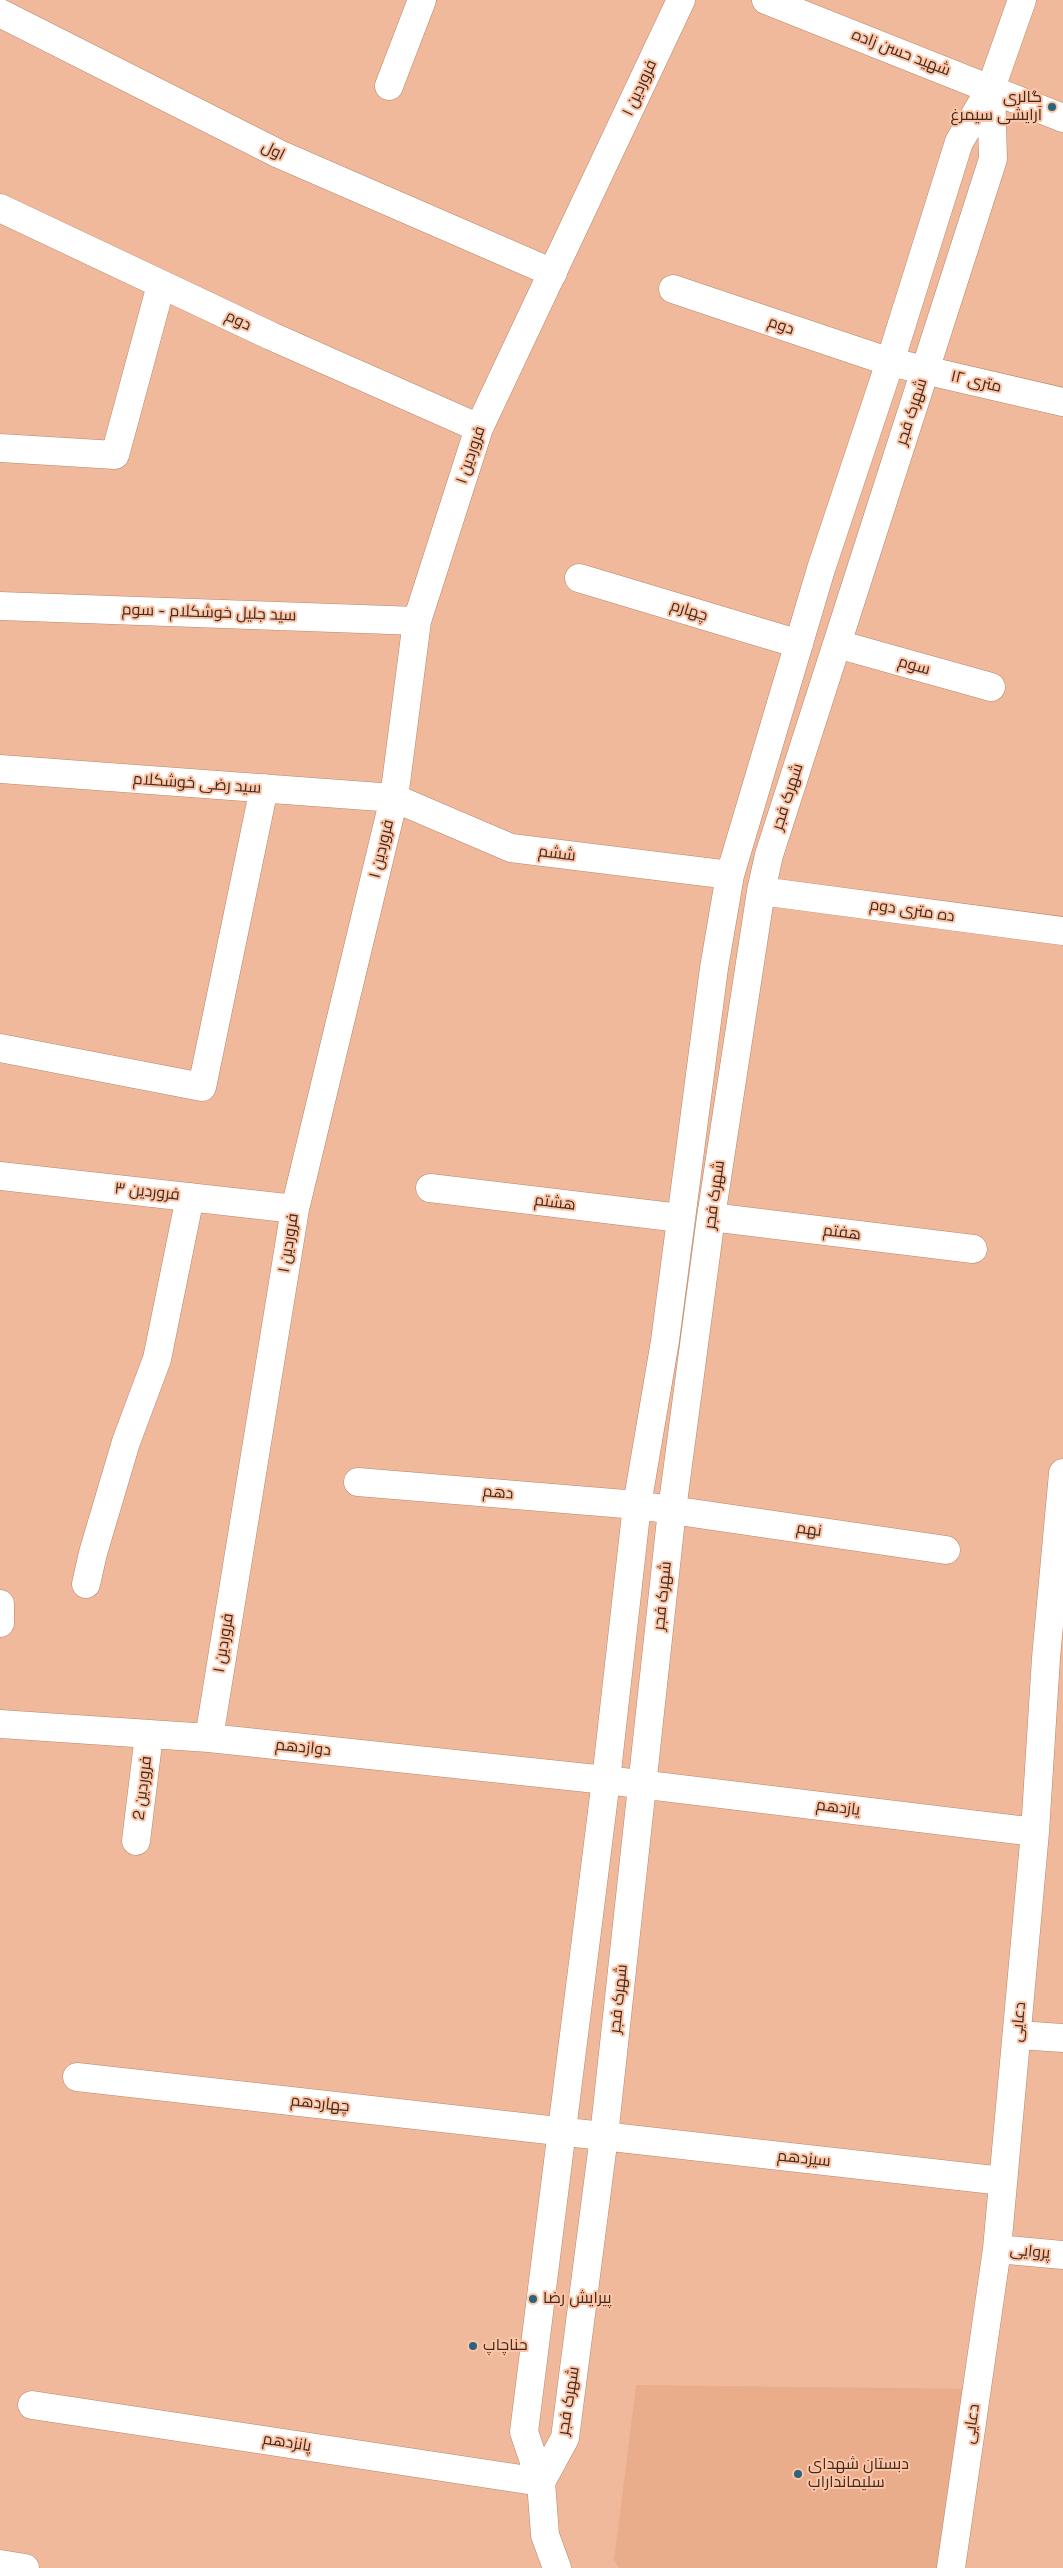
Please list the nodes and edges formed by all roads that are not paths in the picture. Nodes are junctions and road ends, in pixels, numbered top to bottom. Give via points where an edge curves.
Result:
1 (422, 0) edge
2 (681, 0) edge
3 (766, 0) edge
4 (1022, 0) edge
5 (0, 13) edge
6 (388, 86) dead end
7 (991, 88) junction
8 (1063, 118) edge
9 (0, 208) edge
10 (553, 274) junction
11 (161, 285) junction
12 (673, 289) dead end
13 (890, 362) junction
14 (925, 370) junction
15 (1063, 402) edge
16 (479, 428) junction
17 (0, 448) edge
18 (579, 578) dead end
19 (0, 606) edge
20 (417, 620) junction
21 (799, 644) junction
22 (837, 644) junction
23 (991, 687) dead end
24 (0, 769) edge
25 (264, 788) junction
26 (394, 798) junction
27 (730, 875) junction
28 (761, 890) junction
29 (1063, 931) edge
30 (0, 1048) edge
31 (0, 1176) edge
32 (430, 1188) dead end
33 (190, 1197) junction
34 (295, 1209) junction
35 (711, 1216) junction
36 (680, 1218) junction
37 (973, 1250) dead end
38 (1063, 1474) edge
39 (358, 1482) dead end
40 (637, 1505) junction
41 (672, 1510) junction
42 (946, 1550) dead end
43 (86, 1584) dead end
44 (0, 1604) edge
45 (0, 1623) edge
46 (1054, 1659) edge
47 (0, 1724) edge
48 (149, 1736) junction
49 (208, 1738) junction
50 (606, 1780) junction
51 (641, 1784) junction
52 (1035, 1832) junction
53 (136, 1842) dead end
54 (1018, 2035) junction
55 (1063, 2038) edge
56 (77, 2077) dead end
57 (562, 2131) junction
58 (604, 2136) junction
59 (1003, 2181) junction
60 (997, 2249) junction
61 (1063, 2255) edge
62 (32, 2404) dead end
63 (541, 2482) junction
64 (0, 2564) edge
65 (25, 2568) edge
66 (557, 2568) edge
67 (951, 2568) edge

1 - 6 street
2 - 10 street, فروردین ۱
3 - 7 street, شهید حسن زاده
4 - 7 street, شهرک فجر
5 - 10 street, اول via 279,154
7 - 8 street, شهید حسن زاده
7 - 13 street, شهرک فجر via 959,142
7 - 14 street, شهرک فجر via 993,159
9 - 11 street, دوم
10 - 16 street, فروردین ۱
11 - 16 street, دوم
11 - 17 street via 115,455
12 - 13 street, دوم
13 - 14 street, ۱۲ متری
13 - 21 street, شهرک فجر
14 - 15 street, ۱۲ متری
14 - 22 street, شهرک فجر
16 - 20 street, فروردین ۱
18 - 21 street, چهارم
19 - 20 street, سید جلیل خوشکلام - سوم
20 - 26 street, فروردین ۱
21 - 27 street, شهرک فجر
22 - 23 street, سوم
22 - 28 street, شهرک فجر via 769,855
24 - 25 street, سید رضی خوشکلام
25 - 26 street, سید رضی خوشکلام
25 - 30 street via 202,1088
26 - 27 street, ششم via 511,848
26 - 34 street, فروردین ۱
27 - 36 street, شهرک فجر
28 - 29 street, ده متری دوم
28 - 35 street, شهرک فجر
31 - 33 street, فروردین ۳
32 - 36 street, هشتم
33 - 34 street, فروردین ۳
33 - 43 street via 157,1359 126,1442
34 - 49 street, فروردین ۱
35 - 37 street, هفتم
35 - 41 street, شهرک فجر
36 - 40 street, شهرک فجر via 666,1341
38 - 46 street, دعایی
39 - 40 street, دهم
40 - 41 street, دهم
40 - 50 street, شهرک فجر
41 - 42 street, نهم
41 - 51 street, شهرک فجر
44 - 45 street
46 - 52 street, دعایی
47 - 48 street, دوازدهم
48 - 49 street, دوازدهم
48 - 53 street, فروردین 2
49 - 50 street, دوازدهم
50 - 51 street, دوازدهم
50 - 57 street, شهرک فجر
51 - 52 street, یازدهم
51 - 58 street, شهرک فجر
52 - 54 street, دعایی
54 - 55 street
54 - 59 street, دعایی
56 - 57 street, چهاردهم
57 - 58 street, چهاردهم
57 - 63 street, شهرک فجر via 524,2432
58 - 59 street, سیزدهم
58 - 63 street, شهرک فجر via 565,2438
59 - 60 street, دعایی
60 - 61 street, پروایی
60 - 67 street, دعایی
62 - 63 street, پانزدهم
63 - 66 street via 545,2535
64 - 65 street

